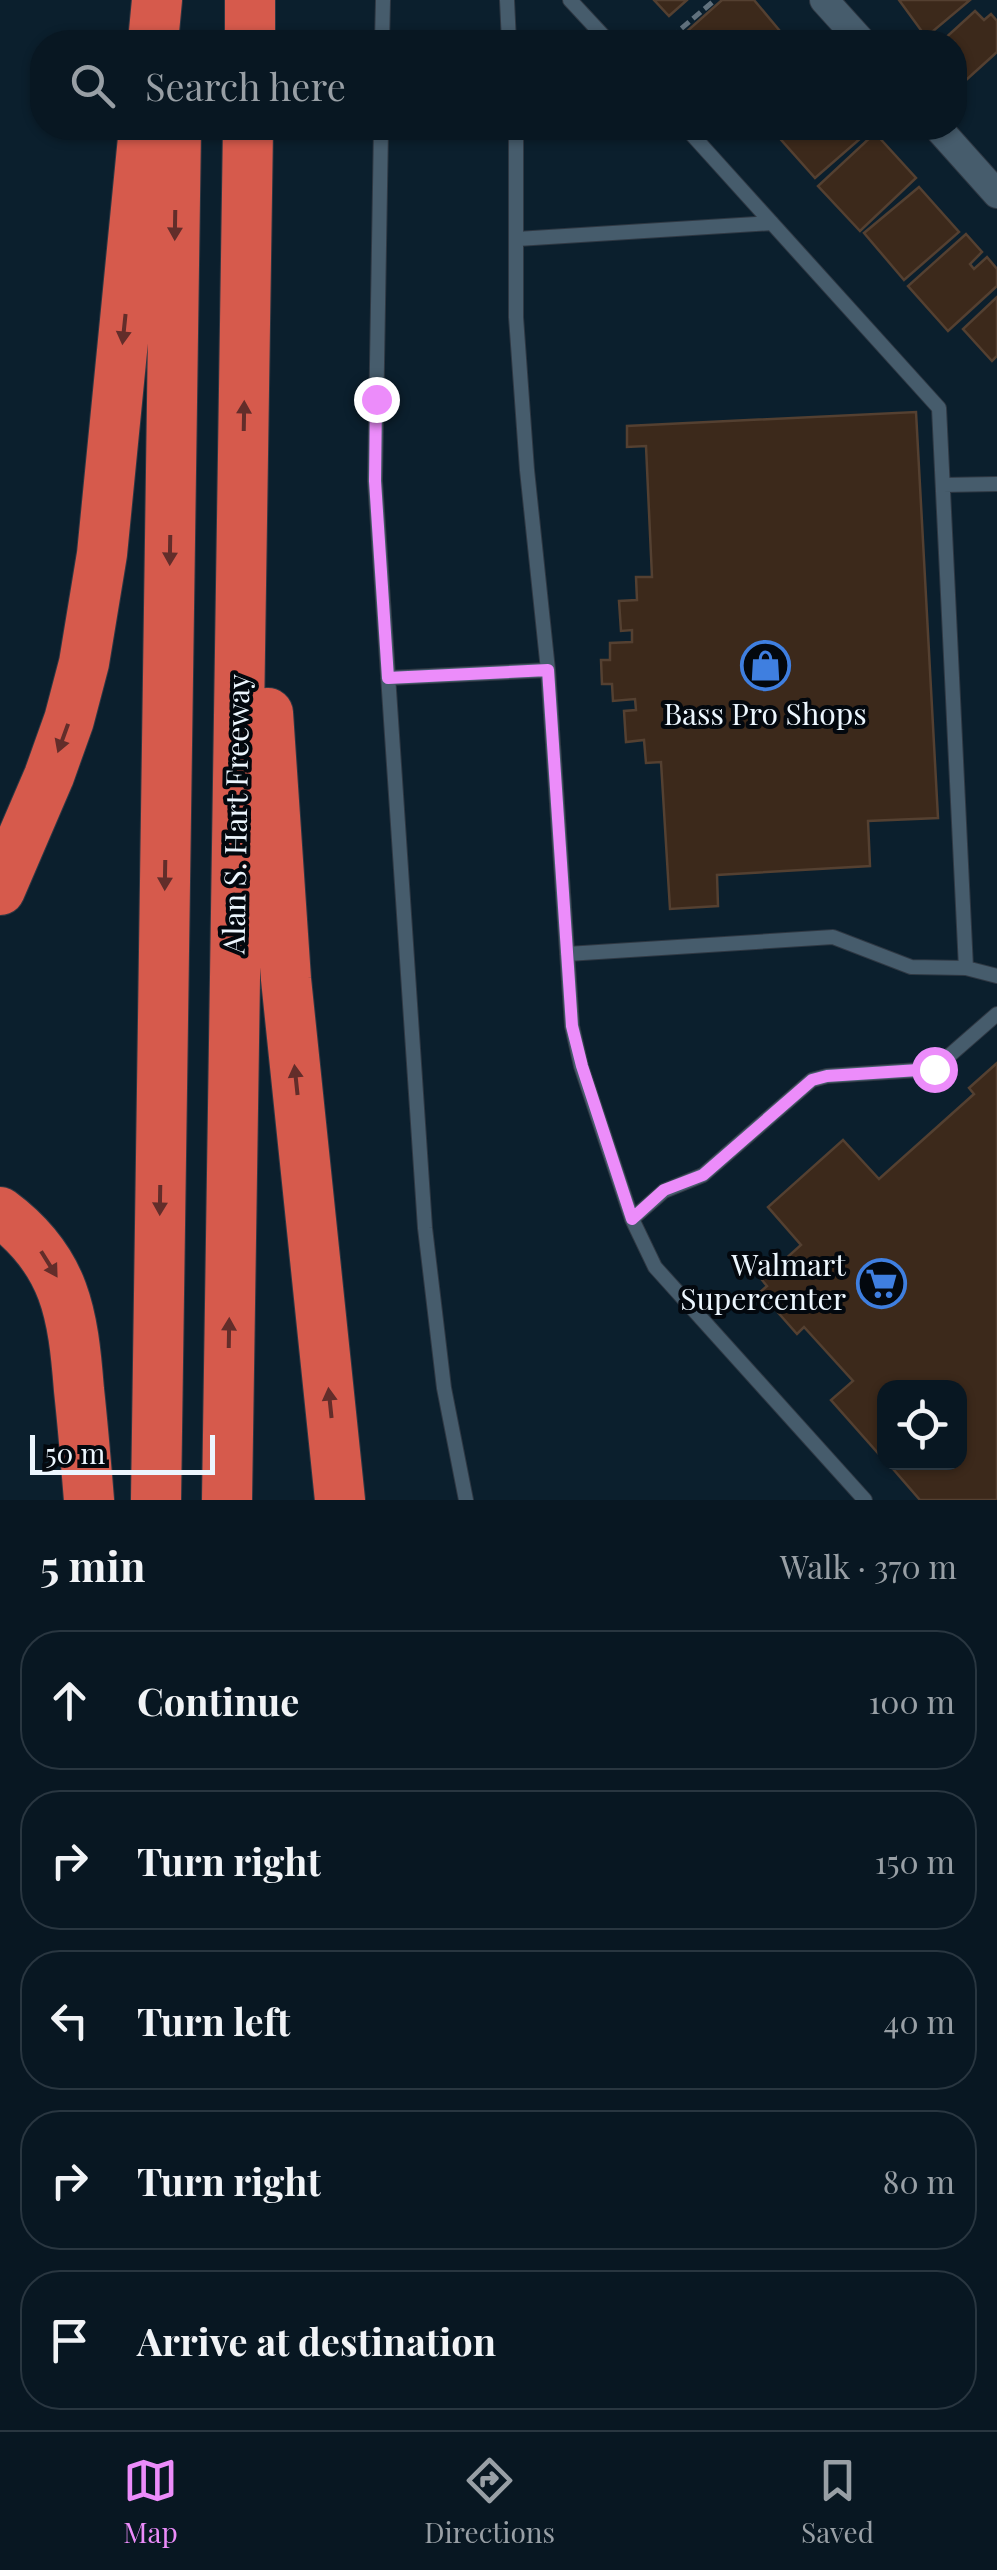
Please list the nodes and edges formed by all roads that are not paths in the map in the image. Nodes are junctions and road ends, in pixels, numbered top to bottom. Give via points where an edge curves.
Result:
1 (157, 0) edge
2 (178, 0) edge
3 (250, 0) edge
4 (383, 0) edge
5 (507, 0) edge
6 (570, 0) edge
7 (824, 0) edge
8 (154, 30) edge
9 (178, 30) edge
10 (250, 30) edge
11 (382, 30) edge
12 (509, 30) edge
13 (598, 30) edge
14 (851, 30) edge
15 (143, 140) edge
16 (176, 140) edge
17 (248, 140) edge
18 (380, 140) edge
19 (516, 140) edge
20 (697, 140) edge
21 (949, 140) edge
22 (997, 194) edge
23 (772, 223) junction
24 (517, 238) junction
25 (997, 484) edge
26 (943, 485) junction
27 (242, 514) junction
28 (548, 670) junction
29 (388, 678) junction
30 (0, 890) edge
31 (566, 954) junction
32 (966, 968) junction
33 (997, 976) edge
34 (997, 1014) edge
35 (0, 1212) edge
36 (632, 1219) junction
37 (89, 1500) edge
38 (156, 1500) edge
39 (226, 1500) edge
40 (340, 1500) edge
41 (466, 1500) edge
42 (865, 1500) edge

1 - 8 highway
2 - 9 highway
3 - 10 highway
4 - 11 lane
5 - 12 lane
6 - 13 lane
7 - 14 street
15 -> 30 highway via 102,554 84,663 49,776
16 -> 38 highway
27 -> 17 highway, Alan S. Hart Freeway
18 - 29 lane via 375,481
19 - 24 lane
20 - 23 lane
21 - 22 street
23 - 24 lane
23 - 26 lane via 939,408
24 - 28 lane via 526,470
25 - 26 lane
26 - 32 lane
39 -> 27 highway, Alan S. Hart Freeway
40 -> 27 highway via 286,979 264,646
28 - 29 lane
28 - 31 lane
29 - 41 lane via 426,1228 444,1388
31 - 32 lane via 833,938 911,967
31 - 36 lane via 578,1053
32 - 33 lane
34 - 36 lane via 934,1069 812,1080 703,1175 664,1190
35 -> 37 highway via 46,1256 63,1287 74,1331
36 - 42 lane via 655,1266

